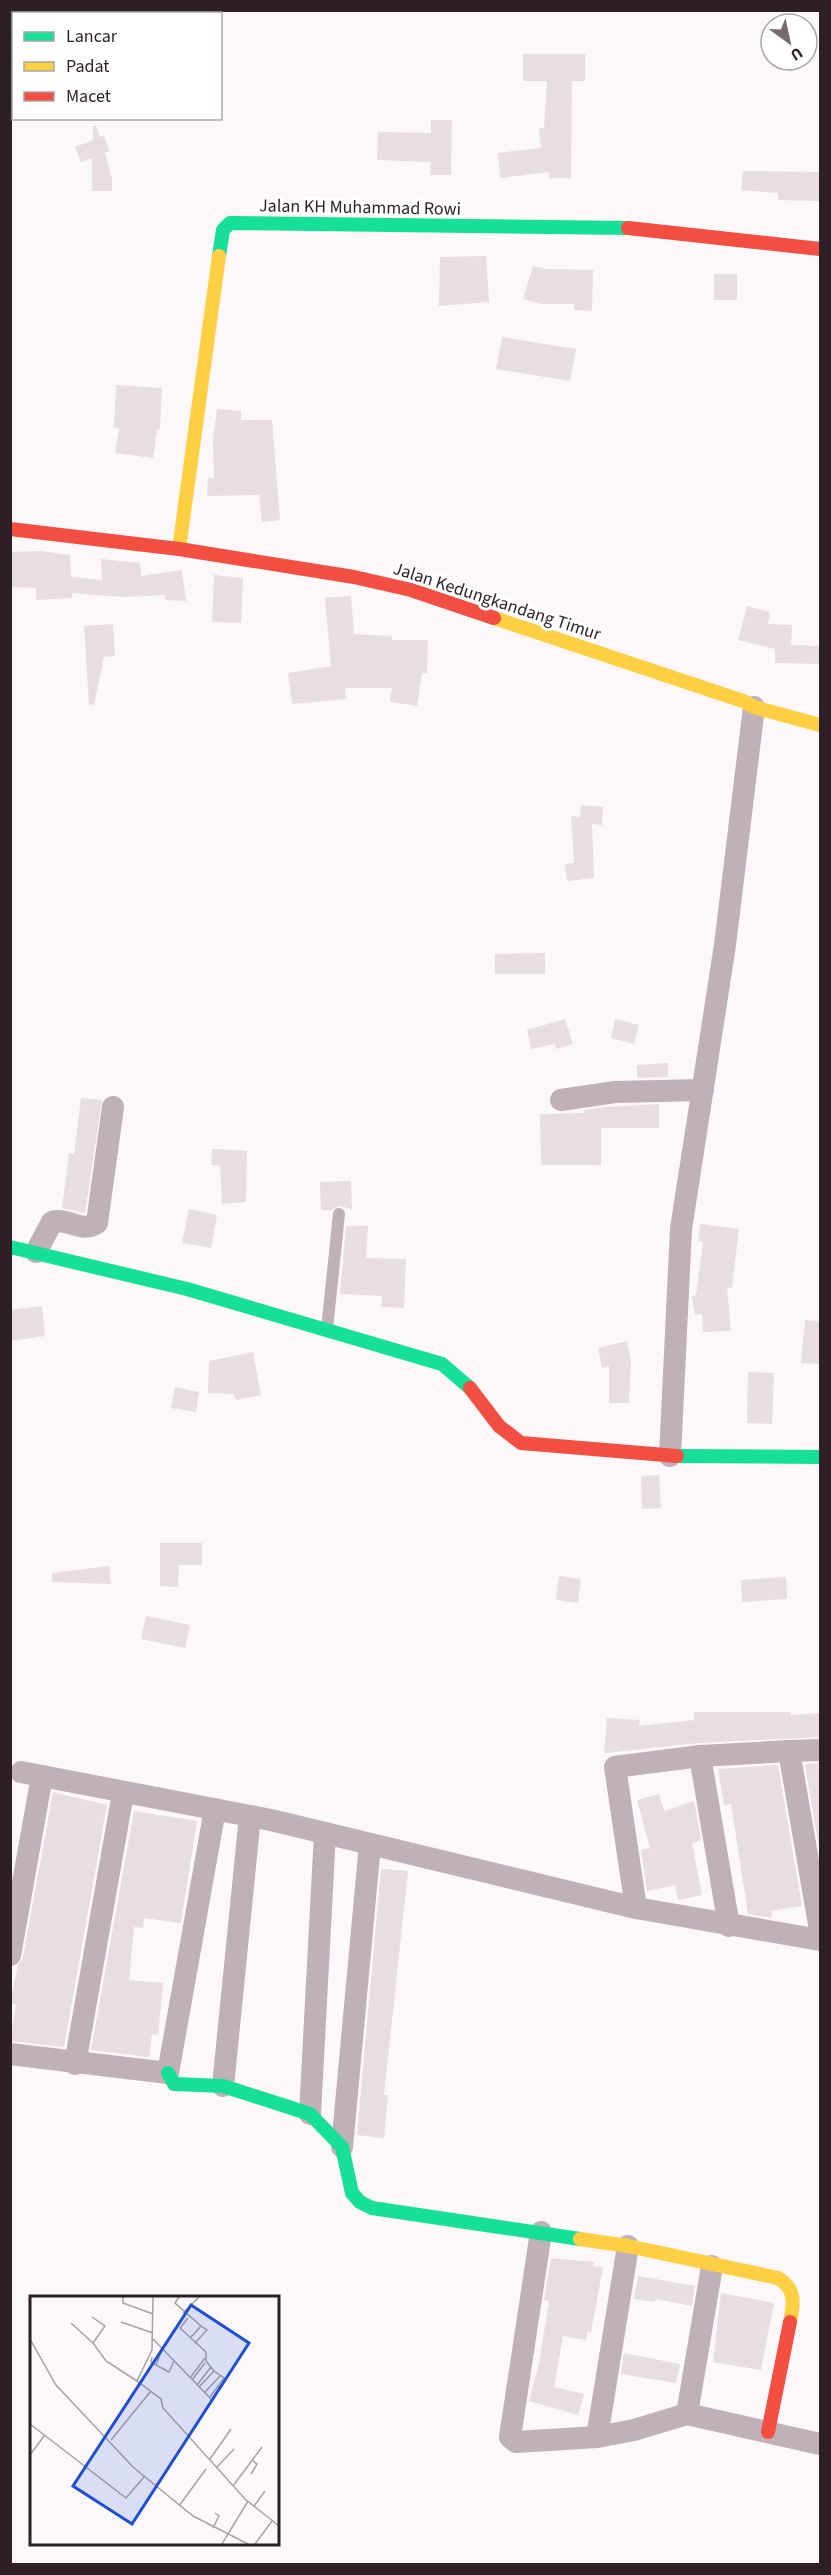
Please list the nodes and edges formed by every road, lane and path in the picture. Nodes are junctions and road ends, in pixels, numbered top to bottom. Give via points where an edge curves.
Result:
1 (820, 249) edge
2 (10, 529) edge
3 (179, 549) junction
4 (754, 707) junction
5 (820, 725) edge
6 (703, 1090) junction
7 (561, 1100) dead end
8 (113, 1107) dead end
9 (339, 1214) dead end
10 (10, 1247) edge
11 (36, 1252) junction
12 (327, 1330) junction
13 (670, 1456) junction
14 (820, 1457) edge
15 (820, 1750) edge
16 (789, 1751) junction
17 (700, 1756) junction
18 (123, 1793) junction
19 (216, 1809) junction
20 (250, 1816) junction
21 (325, 1833) junction
22 (370, 1844) junction
23 (636, 1908) junction
24 (729, 1926) junction
25 (820, 1930) edge
26 (820, 1940) edge
27 (10, 1955) edge
28 (10, 2054) edge
29 (75, 2064) junction
30 (168, 2073) junction
31 (223, 2086) junction
32 (310, 2114) junction
33 (342, 2147) junction
34 (541, 2232) junction
35 (628, 2246) junction
36 (712, 2266) junction
37 (687, 2414) junction
38 (768, 2432) junction
39 (597, 2438) junction
40 (820, 2444) edge

1 - 3 street, Jalan KH Muhammad Rowi via 632,228 230,223 221,240
2 - 3 street, Jalan Kedungkandang Timur
3 - 4 street, Jalan Kedungkandang Timur via 411,590
4 - 5 street, Jalan Kedungkandang Timur
4 - 6 street
6 - 7 street via 615,1092
6 - 13 street via 681,1229
8 - 11 street via 97,1222 86,1228 52,1222
9 - 12 lane
10 - 11 street
11 - 12 street via 187,1288
12 - 13 street via 457,1371 505,1435 521,1443
13 - 14 street
15 - 16 street
16 - 17 street
16 - 25 street
17 - 23 street via 614,1768
17 - 24 street
18 - 19 street
18 - 27 street via 31,1774
18 - 29 street
19 - 20 street
19 - 30 street
20 - 21 street
20 - 31 street
21 - 22 street
21 - 32 street
22 - 23 street
22 - 33 street
23 - 24 street
24 - 26 street
28 - 29 street
29 - 30 street
30 - 31 street via 174,2084
31 - 32 street
32 - 33 street
33 - 34 street via 352,2193 372,2208
34 - 35 street
34 - 39 street via 510,2437 516,2442
35 - 36 street
35 - 39 street
36 - 37 street
36 - 38 street via 778,2278 794,2293
37 - 38 street
37 - 39 street
38 - 40 street

